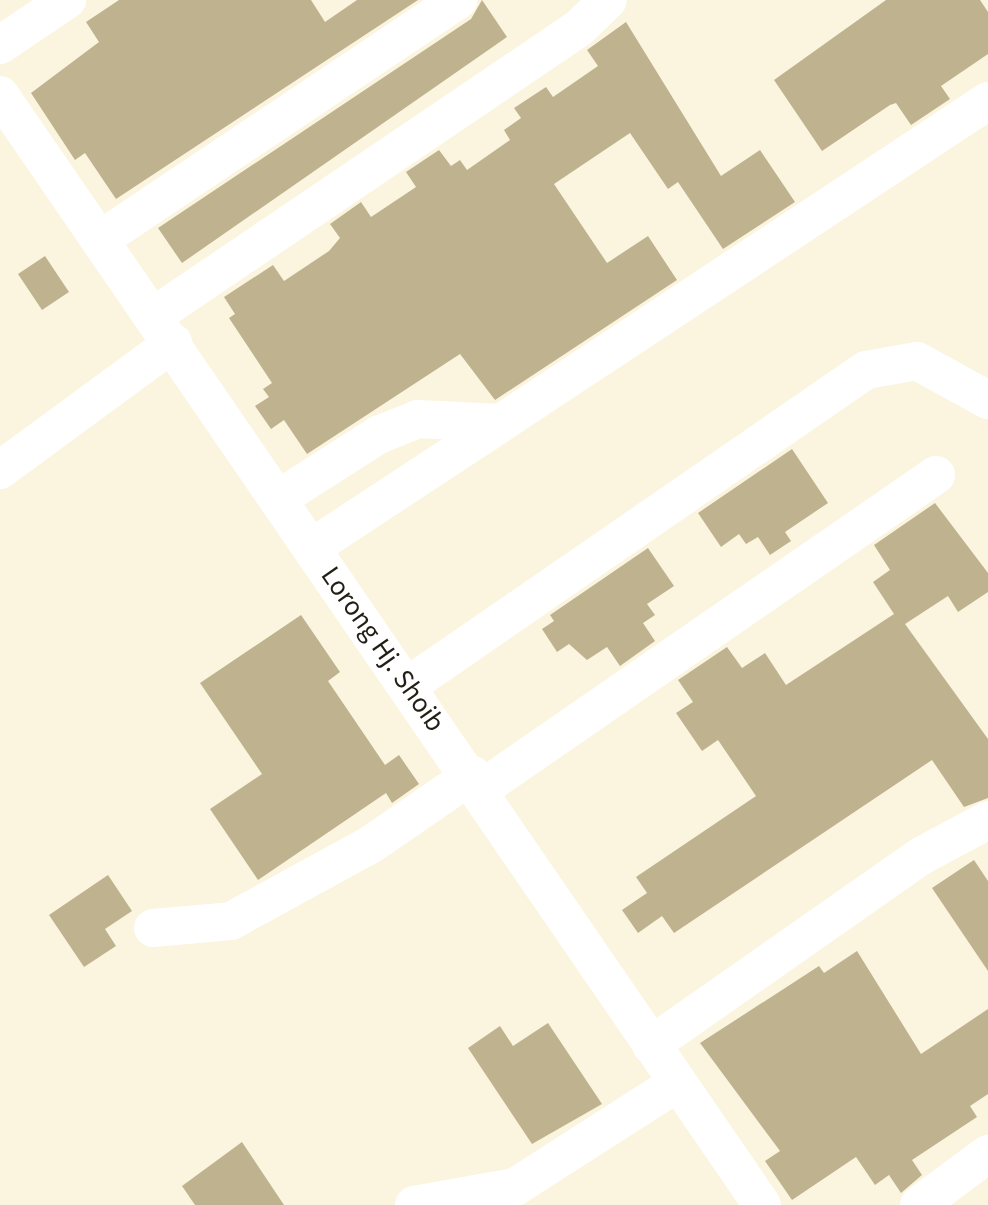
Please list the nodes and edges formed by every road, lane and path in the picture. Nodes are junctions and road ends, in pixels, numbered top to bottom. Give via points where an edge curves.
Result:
1 (67, 0) edge
2 (458, 0) edge
3 (608, 0) edge
4 (0, 45) edge
5 (0, 94) edge
6 (988, 101) edge
7 (102, 240) junction
8 (164, 329) junction
9 (988, 400) edge
10 (501, 423) junction
11 (0, 470) edge
12 (936, 475) dead end
13 (278, 499) junction
14 (312, 548) junction
15 (408, 685) junction
16 (476, 782) junction
17 (988, 820) edge
18 (153, 928) dead end
19 (651, 1045) junction
20 (676, 1084) junction
21 (988, 1154) edge
22 (414, 1205) edge
23 (762, 1205) edge
24 (920, 1205) edge

1 - 4 street
2 - 7 street
3 - 8 street via 580,28
5 - 7 street, Lorong Hj. Shoib
6 - 10 street
7 - 8 street, Lorong Hj. Shoib
8 - 11 street
8 - 13 street, Lorong Hj. Shoib
9 - 15 street via 918,361 866,370
10 - 13 street via 418,419 378,435
10 - 14 street
12 - 16 street
13 - 14 street, Lorong Hj. Shoib
14 - 15 street, Lorong Hj. Shoib
15 - 16 street, Lorong Hj. Shoib
16 - 18 street via 231,921
16 - 19 street, Lorong Hj. Shoib
17 - 19 street via 921,856
19 - 20 street, Lorong Hj. Shoib
20 - 22 street via 514,1187
20 - 23 street, Lorong Hj. Shoib
21 - 24 street

